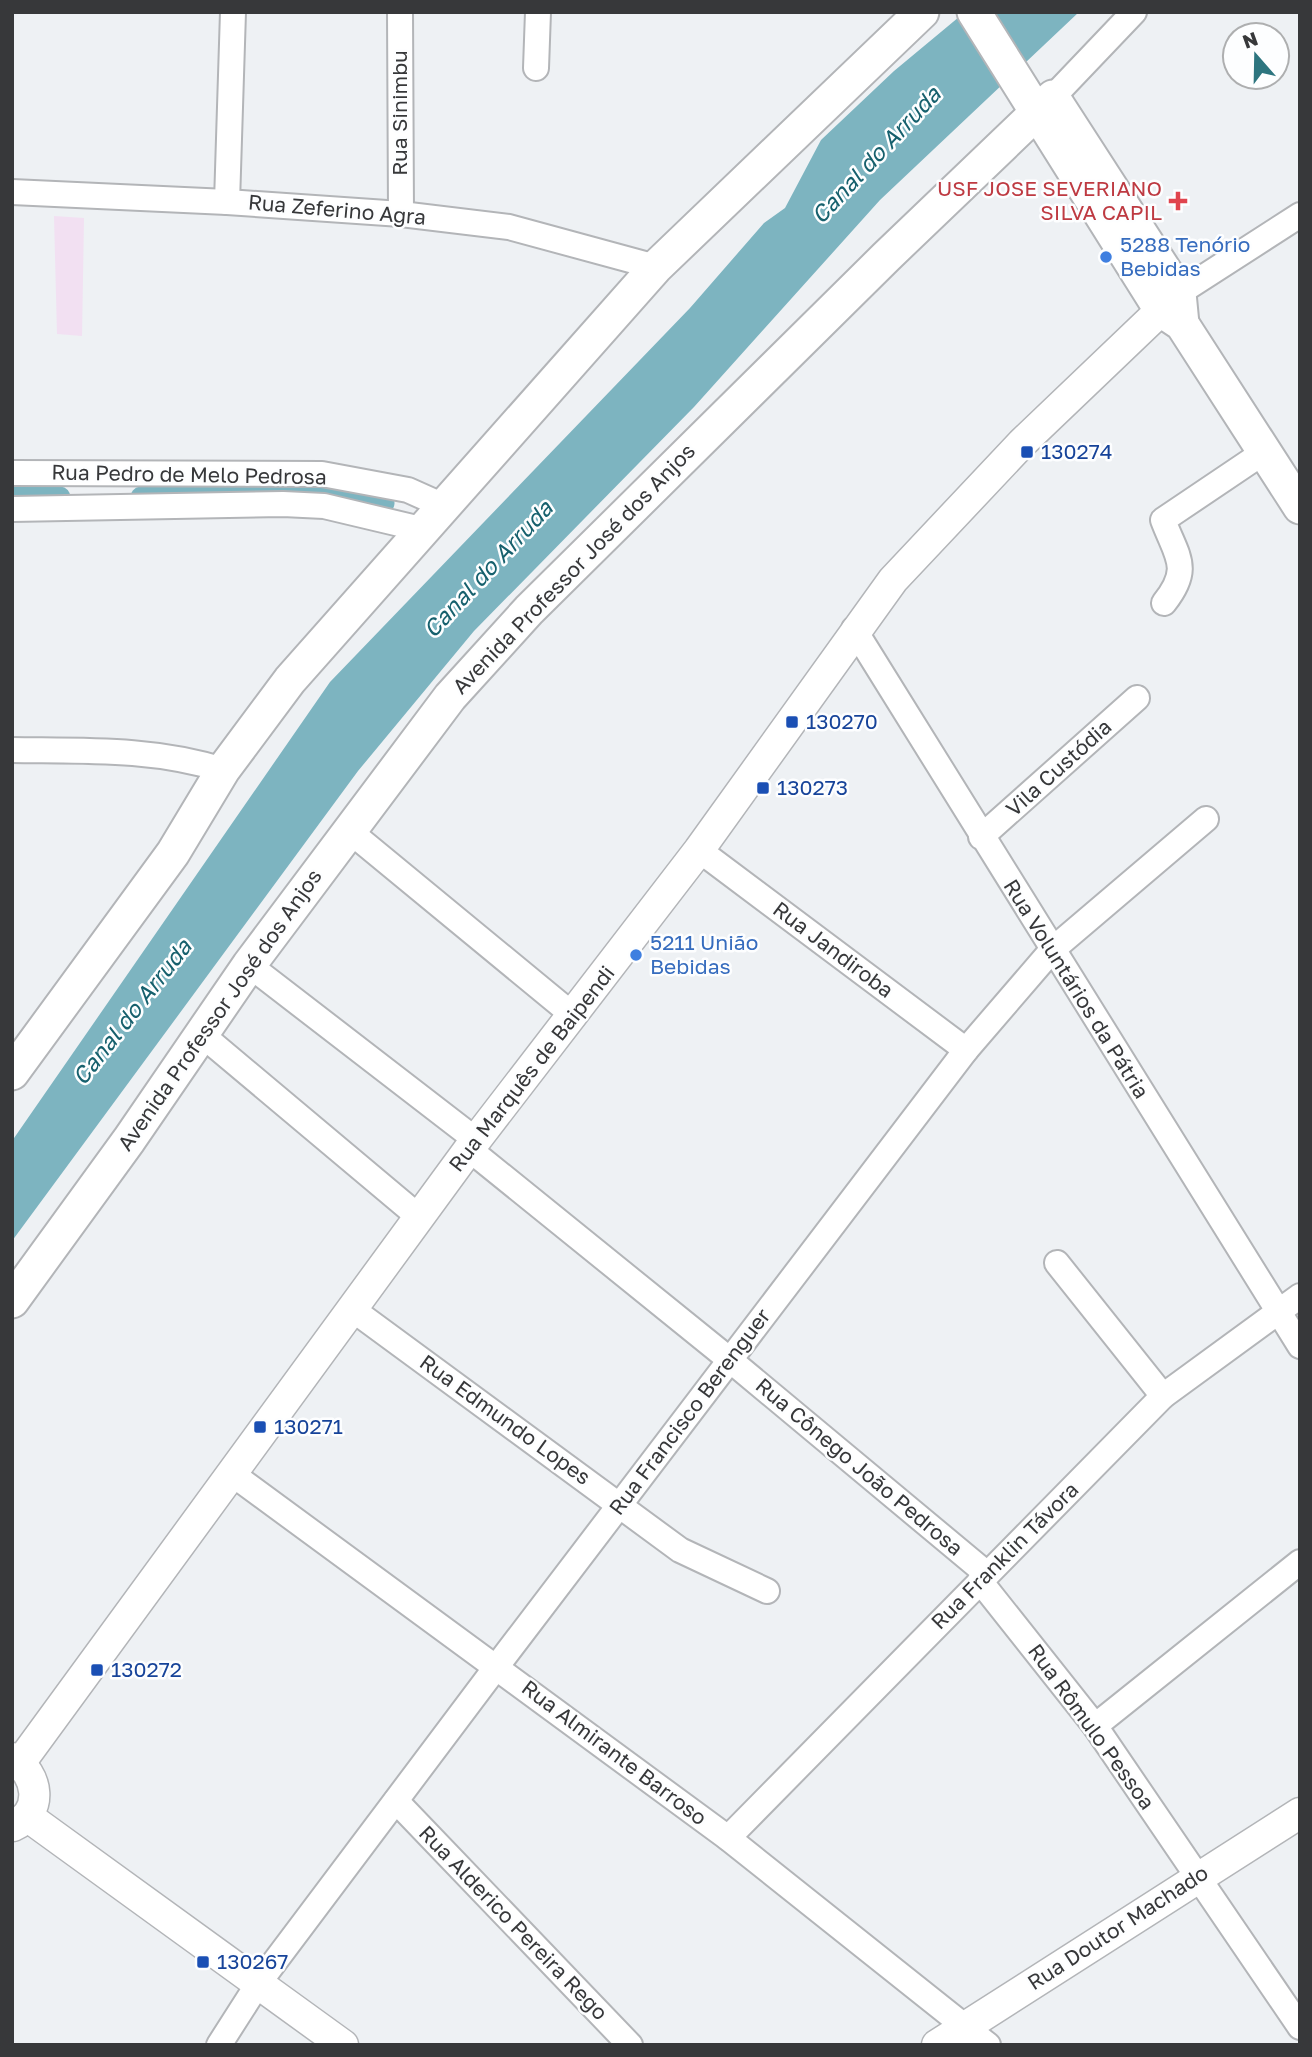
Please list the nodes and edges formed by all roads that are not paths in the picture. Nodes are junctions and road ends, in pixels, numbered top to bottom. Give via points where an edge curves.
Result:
1 (233, 12) edge
2 (400, 12) edge
3 (538, 12) edge
4 (922, 12) edge
5 (974, 12) edge
6 (1002, 12) edge
7 (1134, 12) edge
8 (536, 68) dead end
9 (1037, 93) junction
10 (12, 192) edge
11 (228, 202) junction
12 (401, 214) junction
13 (1300, 215) edge
14 (656, 267) junction
15 (1174, 309) junction
16 (1264, 452) junction
17 (12, 473) edge
18 (1300, 508) edge
19 (12, 509) edge
20 (435, 518) junction
21 (1164, 603) dead end
22 (854, 629) junction
23 (1137, 698) dead end
24 (12, 750) edge
25 (223, 770) junction
26 (1206, 819) dead end
27 (347, 829) junction
28 (981, 837) junction
29 (699, 850) junction
30 (1052, 950) junction
31 (248, 965) junction
32 (574, 1016) junction
33 (201, 1034) junction
34 (966, 1050) junction
35 (12, 1073) edge
36 (472, 1145) junction
37 (419, 1217) junction
38 (1057, 1263) dead end
39 (1300, 1296) edge
40 (12, 1301) edge
41 (352, 1309) junction
42 (1277, 1311) junction
43 (1300, 1346) edge
44 (730, 1360) junction
45 (1163, 1396) junction
46 (232, 1473) junction
47 (620, 1503) junction
48 (1300, 1562) edge
49 (984, 1578) junction
50 (767, 1591) dead end
51 (497, 1666) junction
52 (1095, 1726) junction
53 (16, 1760) edge
54 (396, 1801) junction
55 (1300, 1813) edge
56 (20, 1821) edge
57 (728, 1838) junction
58 (1197, 1877) junction
59 (258, 1984) junction
60 (1300, 2027) edge
61 (977, 2036) edge
62 (219, 2045) edge
63 (343, 2045) edge
64 (630, 2045) edge
65 (937, 2045) edge

1 - 11 street
2 - 12 street, Rua Sinimbu
3 - 8 street
4 - 14 main road
5 - 9 main road
6 - 9 main road
7 - 9 street
9 - 15 main road
9 - 27 main road, Avenida Professor José dos Anjos via 895,248 528,610 450,697
10 - 11 street, Rua Zeferino Agra
11 - 12 street, Rua Zeferino Agra
12 - 14 street, Rua Zeferino Agra via 509,227
13 - 15 street, Rua Marquês de Baipendi
14 - 20 main road
15 - 16 main road
15 - 22 street, Rua Marquês de Baipendi via 1022,443 892,580
16 - 18 main road
16 - 21 street via 1163,520 1180,563 1179,584
17 - 20 street, Rua Pedro de Melo Pedrosa via 321,474 408,491
19 - 20 street via 283,504
20 - 25 main road via 290,680
22 - 28 street, Rua Voluntários da Pátria
22 - 29 street, Rua Marquês de Baipendi
23 - 28 street, Vila Custódia
24 - 25 street via 155,753
25 - 35 main road via 173,853
26 - 30 street, Rua Francisco Berenguer
27 - 31 main road, Avenida Professor José dos Anjos
27 - 32 street
28 - 30 street, Rua Voluntários da Pátria
29 - 32 street, Rua Marquês de Baipendi
29 - 34 street, Rua Jandiroba
30 - 34 street, Rua Francisco Berenguer
30 - 42 street, Rua Voluntários da Pátria
31 - 33 main road, Avenida Professor José dos Anjos
31 - 36 street, Rua Cônego João Pedrosa
32 - 36 street, Rua Marquês de Baipendi
33 - 37 street
33 - 40 main road, Avenida Professor José dos Anjos
34 - 44 street, Rua Francisco Berenguer
36 - 37 street, Rua Marquês de Baipendi
36 - 44 street, Rua Cônego João Pedrosa
37 - 41 street, Rua Marquês de Baipendi
38 - 45 street
39 - 42 street, Rua Franklin Távora
41 - 46 street, Rua Marquês de Baipendi
41 - 47 street, Rua Edmundo Lopes
42 - 43 street, Rua Voluntários da Pátria
42 - 45 street, Rua Franklin Távora
44 - 47 street, Rua Francisco Berenguer
44 - 49 street, Rua Cônego João Pedrosa
45 - 49 street, Rua Franklin Távora
46 - 51 street, Rua Almirante Barroso
46 - 53 street, Rua Marquês de Baipendi
47 - 50 street, Rua Edmundo Lopes via 680,1550
47 - 51 street, Rua Francisco Berenguer
48 - 52 street
49 - 52 street, Rua Rômulo Pessoa
49 - 57 street, Rua Franklin Távora
51 - 54 street, Rua Francisco Berenguer
51 - 57 street, Rua Almirante Barroso
52 - 58 street, Rua Rômulo Pessoa
53 - 56 street via 33,1782 33,1805
54 - 59 street, Rua Francisco Berenguer
54 - 64 street, Rua Alderico Pereira Rego
55 - 58 street, Rua Doutor Machado
56 - 59 street
57 - 61 street, Rua Almirante Barroso
58 - 60 street, Rua Rômulo Pessoa
58 - 61 street, Rua Doutor Machado
59 - 62 street, Rua Francisco Berenguer
59 - 63 street
61 - 65 street, Rua Doutor Machado

